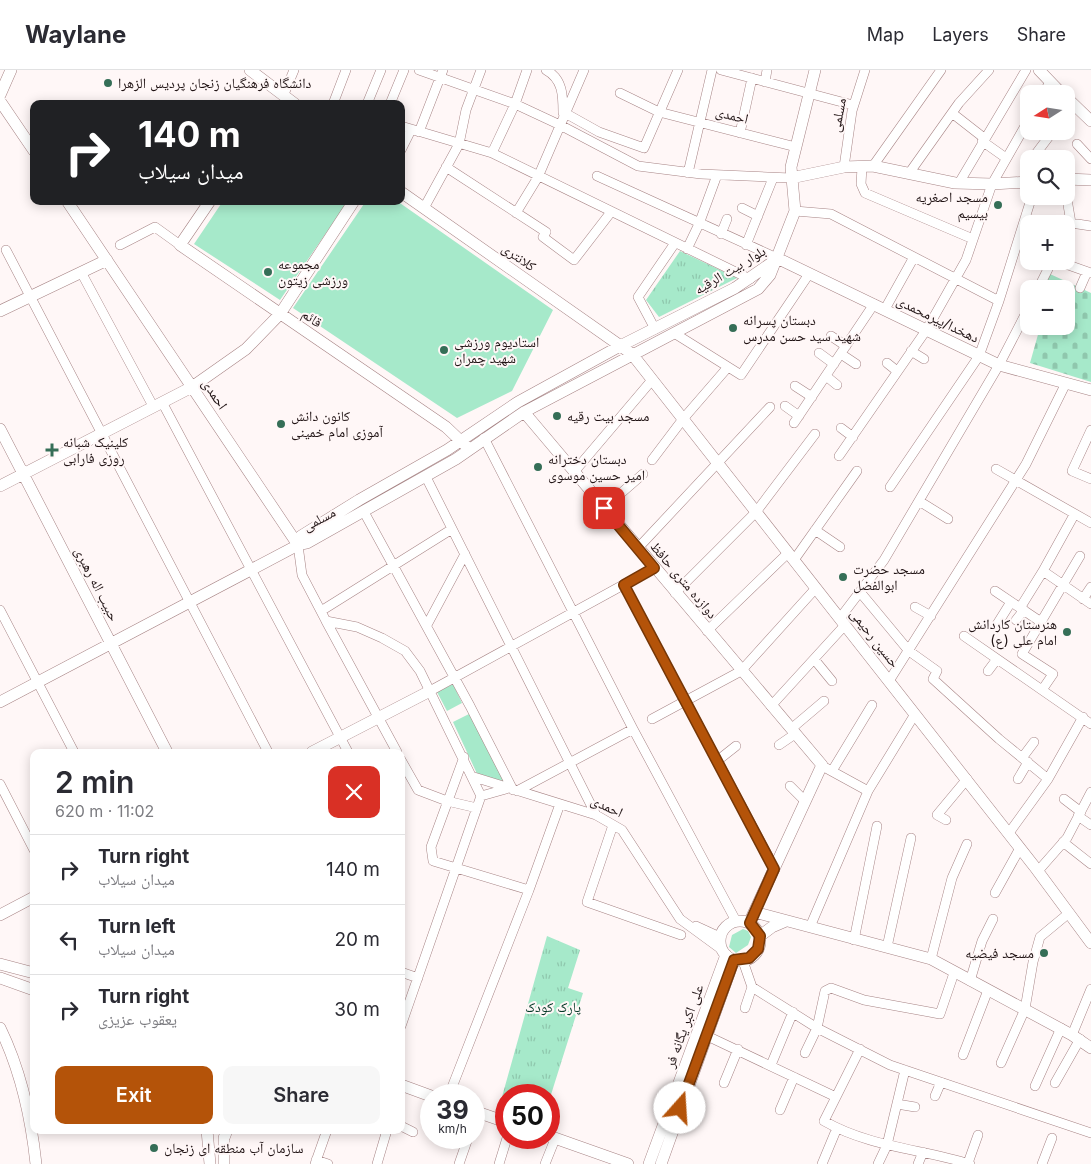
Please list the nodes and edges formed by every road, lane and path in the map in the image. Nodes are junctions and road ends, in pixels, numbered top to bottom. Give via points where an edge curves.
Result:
1 (11, 70) edge
2 (294, 70) edge
3 (346, 70) edge
4 (382, 70) edge
5 (404, 70) edge
6 (419, 70) edge
7 (481, 70) edge
8 (527, 70) edge
9 (546, 70) edge
10 (584, 70) edge
11 (678, 70) edge
12 (712, 70) edge
13 (721, 70) edge
14 (768, 70) edge
15 (816, 70) edge
16 (866, 70) edge
17 (941, 70) edge
18 (989, 70) edge
19 (1026, 70) edge
20 (1039, 70) edge
21 (255, 71) edge
22 (442, 74) edge
23 (752, 78) junction
24 (765, 82) junction
25 (1050, 82) junction
26 (1048, 85) edge
27 (1053, 85) edge
28 (473, 90) junction
29 (620, 94) dead end
30 (811, 94) junction
31 (0, 95) edge
32 (281, 99) edge
33 (335, 100) edge
34 (370, 100) edge
35 (392, 100) edge
36 (0, 101) edge
37 (515, 104) junction
38 (853, 105) junction
39 (1075, 109) edge
40 (659, 112) junction
41 (952, 113) junction
42 (563, 118) junction
43 (1091, 121) edge
44 (700, 122) junction
45 (405, 127) edge
46 (415, 131) junction
47 (740, 133) junction
48 (1020, 134) edge
49 (983, 139) junction
50 (459, 144) junction
51 (1077, 144) dead end
52 (30, 145) edge
53 (405, 145) edge
54 (796, 147) junction
55 (492, 153) junction
56 (1006, 158) junction
57 (1091, 159) edge
58 (868, 166) junction
59 (446, 167) junction
60 (844, 167) junction
61 (688, 172) junction
62 (910, 172) junction
63 (717, 175) junction
64 (596, 176) dead end
65 (538, 177) junction
66 (773, 178) junction
67 (790, 178) junction
68 (1075, 179) edge
69 (1091, 180) edge
70 (1020, 182) edge
71 (959, 183) junction
72 (992, 184) junction
73 (405, 195) edge
74 (70, 205) edge
75 (207, 205) edge
76 (351, 205) edge
77 (1029, 205) edge
78 (424, 208) junction
79 (742, 208) dead end
80 (795, 211) junction
81 (611, 212) junction
82 (516, 213) junction
83 (758, 216) junction
84 (727, 219) dead end
85 (1075, 222) edge
86 (699, 224) junction
87 (1089, 224) edge
88 (721, 234) junction
89 (974, 239) junction
90 (675, 243) junction
91 (120, 245) dead end
92 (180, 245) junction
93 (746, 245) junction
94 (687, 249) junction
95 (6, 250) dead end
96 (914, 257) junction
97 (777, 258) junction
98 (107, 260) junction
99 (1075, 268) edge
100 (81, 272) junction
101 (1089, 273) edge
102 (809, 274) junction
103 (750, 279) junction
104 (956, 279) junction
105 (1080, 288) dead end
106 (30, 296) junction
107 (999, 301) junction
108 (879, 307) junction
109 (0, 311) edge
110 (280, 314) junction
111 (1020, 324) edge
112 (654, 329) junction
113 (926, 329) junction
114 (674, 333) junction
115 (831, 336) dead end
116 (620, 346) junction
117 (846, 346) junction
118 (911, 351) junction
119 (819, 353) dead end
120 (632, 354) junction
121 (840, 354) junction
122 (979, 356) junction
123 (924, 359) dead end
124 (887, 363) dead end
125 (834, 364) junction
126 (856, 364) dead end
127 (999, 365) junction
128 (728, 367) junction
129 (898, 371) junction
130 (826, 376) junction
131 (652, 380) junction
132 (1066, 383) junction
133 (837, 385) dead end
134 (795, 386) dead end
135 (192, 387) junction
136 (1091, 390) edge
137 (812, 397) junction
138 (157, 404) junction
139 (785, 406) dead end
140 (770, 407) dead end
141 (524, 412) junction
142 (683, 419) junction
143 (841, 428) dead end
144 (0, 429) edge
145 (1091, 430) edge
146 (102, 433) junction
147 (815, 434) dead end
148 (853, 437) junction
149 (484, 438) junction
150 (465, 445) junction
151 (839, 456) dead end
152 (652, 460) dead end
153 (718, 464) junction
154 (996, 469) dead end
155 (857, 471) dead end
156 (574, 472) junction
157 (23, 474) junction
158 (643, 474) dead end
159 (426, 477) junction
160 (1091, 479) edge
161 (1015, 481) junction
162 (0, 486) edge
163 (890, 486) dead end
164 (919, 501) junction
165 (604, 508) junction
166 (364, 512) junction
167 (756, 512) junction
168 (1074, 515) junction
169 (948, 519) dead end
170 (1091, 523) edge
171 (452, 529) junction
172 (815, 530) junction
173 (298, 545) junction
174 (840, 547) dead end
175 (638, 548) junction
176 (465, 554) junction
177 (791, 556) junction
178 (1080, 556) dead end
179 (393, 564) junction
180 (654, 568) junction
181 (251, 569) junction
182 (1043, 571) junction
183 (624, 585) junction
184 (1062, 585) junction
185 (1091, 587) edge
186 (816, 588) junction
187 (995, 591) dead end
188 (860, 592) junction
189 (675, 593) junction
190 (1087, 601) edge
191 (190, 602) junction
192 (1011, 602) junction
193 (915, 607) dead end
194 (1022, 609) junction
195 (0, 610) edge
196 (321, 611) junction
197 (573, 612) junction
198 (931, 616) junction
199 (1016, 620) dead end
200 (326, 621) junction
201 (842, 622) junction
202 (1041, 622) junction
203 (427, 626) junction
204 (996, 626) dead end
205 (707, 631) junction
206 (964, 636) dead end
207 (111, 643) junction
208 (511, 646) junction
209 (909, 651) junction
210 (814, 659) junction
211 (997, 659) junction
212 (741, 671) junction
213 (988, 672) dead end
214 (454, 677) junction
215 (832, 681) dead end
216 (889, 681) junction
217 (38, 682) junction
218 (1042, 690) junction
219 (430, 691) junction
220 (970, 699) dead end
221 (685, 701) junction
222 (824, 701) dead end
223 (0, 702) edge
224 (771, 706) junction
225 (872, 706) dead end
226 (964, 707) junction
227 (916, 714) junction
228 (1082, 717) junction
229 (377, 718) junction
230 (652, 719) dead end
231 (1091, 724) edge
232 (633, 729) junction
233 (793, 732) junction
234 (341, 737) junction
235 (1034, 742) dead end
236 (779, 745) dead end
237 (736, 746) dead end
238 (72, 749) edge
239 (165, 749) edge
240 (266, 749) edge
241 (318, 749) edge
242 (347, 749) edge
243 (395, 749) edge
244 (464, 757) junction
245 (1025, 760) junction
246 (717, 761) junction
247 (570, 763) junction
248 (405, 767) edge
249 (827, 768) junction
250 (474, 777) junction
251 (967, 779) junction
252 (1018, 779) dead end
253 (1048, 779) junction
254 (0, 784) edge
255 (790, 786) dead end
256 (512, 790) junction
257 (868, 791) junction
258 (1091, 792) edge
259 (481, 796) junction
260 (1064, 799) dead end
261 (447, 801) junction
262 (805, 801) junction
263 (560, 804) junction
264 (477, 808) junction
265 (1080, 814) junction
266 (596, 815) junction
267 (946, 820) dead end
268 (613, 825) junction
269 (1091, 825) edge
270 (877, 826) dead end
271 (1009, 833) junction
272 (911, 838) dead end
273 (30, 842) edge
274 (1063, 842) junction
275 (967, 844) dead end
276 (1020, 848) junction
277 (1091, 864) edge
278 (456, 868) junction
279 (774, 869) junction
280 (1038, 871) junction
281 (528, 890) junction
282 (995, 893) dead end
283 (30, 899) edge
284 (1069, 913) junction
285 (0, 915) edge
286 (752, 917) junction
287 (993, 919) dead end
288 (736, 921) junction
289 (786, 921) junction
290 (810, 927) junction
291 (681, 935) dead end
292 (760, 936) junction
293 (854, 940) junction
294 (1091, 943) edge
295 (887, 947) junction
296 (729, 952) junction
297 (931, 959) junction
298 (1, 962) edge
299 (30, 972) edge
300 (954, 972) junction
301 (405, 973) edge
302 (0, 978) edge
303 (418, 978) junction
304 (970, 981) junction
305 (752, 987) junction
306 (30, 989) edge
307 (1091, 989) edge
308 (988, 990) junction
309 (744, 1008) dead end
310 (1025, 1009) junction
311 (793, 1012) junction
312 (405, 1015) edge
313 (0, 1028) edge
314 (817, 1028) junction
315 (1061, 1028) junction
316 (702, 1033) junction
317 (1076, 1037) junction
318 (1091, 1048) edge
319 (738, 1049) junction
320 (860, 1049) junction
321 (805, 1053) dead end
322 (963, 1055) dead end
323 (1001, 1063) dead end
324 (771, 1065) junction
325 (905, 1070) junction
326 (794, 1077) junction
327 (941, 1082) junction
328 (724, 1083) dead end
329 (1055, 1083) dead end
330 (453, 1084) edge
331 (1035, 1086) dead end
332 (405, 1087) edge
333 (420, 1092) edge
334 (935, 1096) dead end
335 (836, 1097) junction
336 (897, 1104) junction
337 (914, 1107) dead end
338 (780, 1110) dead end
339 (30, 1123) edge
340 (405, 1128) edge
341 (837, 1128) junction
342 (413, 1132) dead end
343 (1091, 1133) edge
344 (32, 1134) edge
345 (208, 1134) edge
346 (225, 1134) edge
347 (326, 1134) edge
348 (386, 1134) edge
349 (978, 1135) dead end
350 (1052, 1138) dead end
351 (560, 1141) edge
352 (887, 1145) junction
353 (465, 1149) edge
354 (504, 1149) edge
355 (549, 1149) edge
356 (923, 1152) junction
357 (606, 1160) edge
358 (316, 1162) edge
359 (964, 1163) edge
360 (36, 1164) edge
361 (210, 1164) edge
362 (224, 1164) edge
363 (328, 1164) edge
364 (379, 1164) edge
365 (460, 1164) edge
366 (499, 1164) edge
367 (545, 1164) edge
368 (628, 1164) edge
369 (649, 1164) edge
370 (661, 1164) edge
371 (822, 1164) edge
372 (878, 1164) edge
373 (918, 1164) edge
374 (1042, 1164) edge

1 - 31 street
2 - 32 street
3 - 33 street
4 - 34 street
5 - 35 street
6 - 22 street
7 - 28 street
8 - 37 street
9 - 42 street via 554,74 563,90
10 - 42 street
11 - 40 street
12 - 44 street
13 - 23 street
14 - 24 street
15 - 30 street
16 - 38 street, مسلمی
17 - 58 street
18 - 41 street
19 - 49 street
20 - 25 street
21 - 32 street
22 - 28 street
22 - 46 street
23 - 24 street
23 - 47 street
24 - 30 street
25 - 26 street
25 - 27 street
28 - 37 street
28 - 50 street
29 - 40 street, احمدی
30 - 38 street
30 - 54 street
36 - 52 street
37 - 42 street
37 - 55 street
38 - 60 street, مسلمی
39 - 43 street
40 - 42 street via 644,148
40 - 44 street, احمدی
41 - 49 street
41 - 62 street
42 - 61 street via 638,166
42 - 65 street
44 - 47 street, احمدی
44 - 61 street
45 - 46 street
46 - 50 street
46 - 53 street
47 - 54 street, احمدی
48 - 56 street
49 - 56 street
49 - 71 street
50 - 55 street
50 - 59 street
51 - 57 street
54 - 67 street
55 - 65 street
56 - 72 street
58 - 60 street
58 - 62 street
58 - 89 street via 861,184 864,193
59 - 78 street
59 - 82 street
60 - 67 street
61 - 63 street
62 - 71 street
63 - 66 street
63 - 86 street
64 - 86 street
65 - 81 street
65 - 82 street
66 - 67 street
66 - 83 street
67 - 80 street
68 - 69 street
70 - 72 street
71 - 72 street
72 - 89 street
73 - 78 street, کلانتری
74 - 98 street, احمدی
75 - 92 street
76 - 110 street
77 - 107 street
78 - 116 street, کلانتری
79 - 83 street
80 - 96 street via 830,214
80 - 97 street
81 - 82 street via 574,260 543,237 546,232
81 - 90 street
83 - 93 street
84 - 88 street
85 - 87 street
86 - 88 street
86 - 94 street
88 - 93 street
89 - 104 street
90 - 94 street
90 - 112 street via 638,297
91 - 92 street via 155,227
92 - 110 street, قائم
93 - 97 street
94 - 103 street
95 - 106 street
96 - 104 street
96 - 108 street
97 - 102 street, دهخدا/پیرمحمدی
97 - 103 street, بلوار بیت الرقیه
97 - 114 street, بلوار بیت الرقیه via 770,275 758,289
98 - 100 street
98 - 135 street, احمدی
99 - 101 street
100 - 106 street
100 - 138 street
101 - 105 street
102 - 108 street, دهخدا/پیرمحمدی
102 - 128 street via 741,376
103 - 112 street, بلوار بیت الرقیه
104 - 107 street
104 - 113 street
106 - 109 street
106 - 146 street
107 - 122 street
108 - 113 street, دهخدا/پیرمحمدی
108 - 117 street
110 - 135 street via 246,349
110 - 150 street, قائم via 446,427
111 - 127 street
112 - 116 street, بلوار بیت الرقیه
113 - 118 street
113 - 122 street, دهخدا/پیرمحمدی
114 - 120 street, بلوار بیت الرقیه
114 - 128 street
115 - 117 street
116 - 120 street, کلانتری
116 - 150 street, بلوار بیت الرقیه via 518,402
117 - 121 street
118 - 123 street
118 - 129 street
119 - 125 street
120 - 131 street, حسین رحیمی
120 - 141 street, بلوار بیت الرقیه
121 - 125 street
121 - 126 street
122 - 127 street, دهخدا/پیرمحمدی
122 - 163 street
124 - 129 street
125 - 130 street
127 - 132 street, دهخدا/پیرمحمدی
127 - 164 street
128 - 142 street
129 - 148 street
130 - 133 street
130 - 137 street
131 - 142 street, حسین رحیمی
131 - 156 street
132 - 136 street, دهخدا/پیرمحمدی
132 - 161 street
134 - 137 street
135 - 138 street
135 - 173 street, احمدی
137 - 139 street via 797,420
138 - 146 street
138 - 181 street
140 - 153 street
141 - 149 street, بلوار بیت الرقیه
141 - 156 street, دوازده متری حافظ
142 - 152 street
142 - 153 street, حسین رحیمی
143 - 148 street
144 - 157 street, حبیب اله رهبری
145 - 160 street via 1072,471
146 - 157 street
146 - 191 street
147 - 167 street
148 - 151 street
149 - 150 street, بلوار بیت الرقیه
149 - 197 street
150 - 159 street, مسلمی
150 - 173 street, مسلمی via 301,536
153 - 167 street, حسین رحیمی
153 - 175 street
154 - 161 street
155 - 172 street
156 - 165 street, دوازده متری حافظ
157 - 162 street
157 - 207 street, حبیب اله رهبری
158 - 165 street
159 - 166 street, مسلمی
159 - 171 street
161 - 168 street
161 - 198 street
164 - 169 street
164 - 188 street via 884,560
165 - 175 street, دوازده متری حافظ
166 - 173 street, مسلمی
166 - 179 street
167 - 177 street, حسین رحیمی
167 - 189 street
168 - 170 street
168 - 182 street
171 - 176 street
171 - 179 street
172 - 174 street
172 - 177 street
173 - 181 street
173 - 196 street via 302,575
175 - 180 street, دوازده متری حافظ
176 - 203 street
176 - 208 street
177 - 186 street, حسین رحیمی
177 - 205 street
178 - 184 street
179 - 196 street
179 - 203 street
180 - 183 street
180 - 189 street, دوازده متری حافظ
181 - 191 street
181 - 234 street
182 - 184 street
182 - 194 street
183 - 197 street
183 - 221 street
184 - 190 street
184 - 202 street
185 - 190 street
186 - 201 street, حسین رحیمی
186 - 212 street
187 - 192 street
188 - 201 street
188 - 209 street
189 - 205 street, دوازده متری حافظ
191 - 207 street
191 - 240 street
192 - 194 street
192 - 204 street
193 - 198 street
194 - 199 street
194 - 202 street
195 - 217 street
196 - 200 street
197 - 208 street
197 - 232 street
198 - 209 street
200 - 219 street via 357,627 405,651
200 - 229 street
201 - 210 street
201 - 216 street, حسین رحیمی
202 - 218 street via 1022,654 1053,674
203 - 214 street
205 - 212 street, دوازده متری حافظ
206 - 211 street
207 - 217 street
207 - 239 street, حبیب اله رهبری
208 - 214 street
208 - 247 street
209 - 216 street
209 - 226 street via 936,671 933,679
210 - 215 street
210 - 224 street
211 - 213 street
211 - 218 street
212 - 221 street
212 - 224 street, دوازده متری حافظ
214 - 219 street
214 - 256 street
216 - 227 street, حسین رحیمی
217 - 223 street
217 - 238 street
218 - 228 street
219 - 229 street
219 - 244 street
220 - 226 street
221 - 230 street
221 - 246 street
222 - 233 street
224 - 233 street, دوازده متری حافظ
225 - 249 street
226 - 245 street
227 - 251 street, حسین رحیمی
227 - 257 street
228 - 231 street
228 - 253 street
229 - 234 street
229 - 243 street
232 - 247 street
232 - 288 street
233 - 236 street
233 - 249 street, دوازده متری حافظ
234 - 241 street
234 - 242 street
235 - 245 street
237 - 246 street
244 - 250 street
244 - 261 street
245 - 252 street
245 - 253 street
246 - 279 street
247 - 256 street
247 - 266 street
248 - 261 street via 418,790
249 - 257 street
249 - 262 street
250 - 256 street, احمدی
250 - 259 street
251 - 267 street via 937,815
251 - 271 street, حسین رحیمی
253 - 271 street
254 - 273 street
255 - 262 street
256 - 259 street
256 - 263 street, احمدی
257 - 290 street
258 - 265 street
259 - 264 street
260 - 265 street
261 - 264 street
261 - 278 street via 431,854 433,861
262 - 279 street
263 - 266 street, احمدی
263 - 281 street
264 - 278 street
265 - 269 street
265 - 274 street
266 - 268 street, احمدی
268 - 291 street via 586,902
268 - 296 street, احمدی via 622,830 632,844 680,919
270 - 293 street
271 - 276 street, حسین رحیمی
272 - 295 street
274 - 277 street
274 - 280 street
275 - 297 street via 952,878
276 - 280 street, حسین رحیمی
276 - 282 street
278 - 281 street
278 - 303 street
279 - 286 street
280 - 284 street, حسین رحیمی
281 - 330 street
283 - 285 street
284 - 294 street, حسین رحیمی
284 - 310 street via 1040,937
286 - 288 street
286 - 289 street
286 - 292 street
287 - 304 street via 982,941
288 - 296 street via 726,926
289 - 290 street
289 - 292 street
290 - 293 street
292 - 296 street via 754,955
293 - 295 street
295 - 297 street
296 - 305 street
296 - 316 street, علی اکبر یگانه فر
297 - 300 street
298 - 299 street
300 - 304 street
300 - 314 street via 940,1014 864,1000 831,988 825,991
301 - 303 street
302 - 306 street
303 - 312 street
304 - 308 street
305 - 309 street
305 - 311 street
307 - 317 street
308 - 310 street
308 - 322 street
310 - 315 street
310 - 323 street
311 - 314 street
311 - 324 street
313 - 339 street via 27,1102
314 - 320 street
314 - 321 street
315 - 317 street
315 - 331 street
316 - 319 street
316 - 369 street, علی اکبر یگانه فر
316 - 370 street, علی اکبر یگانه فر
317 - 318 street
317 - 329 street
319 - 324 street
319 - 328 street
320 - 325 street
320 - 335 street
324 - 326 street
325 - 327 street
325 - 336 street
326 - 335 street
326 - 338 street
327 - 334 street
327 - 343 street
332 - 333 street
335 - 341 street via 824,1121
336 - 337 street
336 - 352 street
340 - 342 street
341 - 352 street
341 - 371 street
344 - 360 street
345 - 361 street
346 - 362 street
347 - 358 street
348 - 364 street
349 - 359 street
350 - 374 street
351 - 357 street
352 - 356 street
352 - 372 street
353 - 365 street
354 - 366 street
355 - 367 street
356 - 359 street
356 - 373 street
357 - 368 street
358 - 363 street

